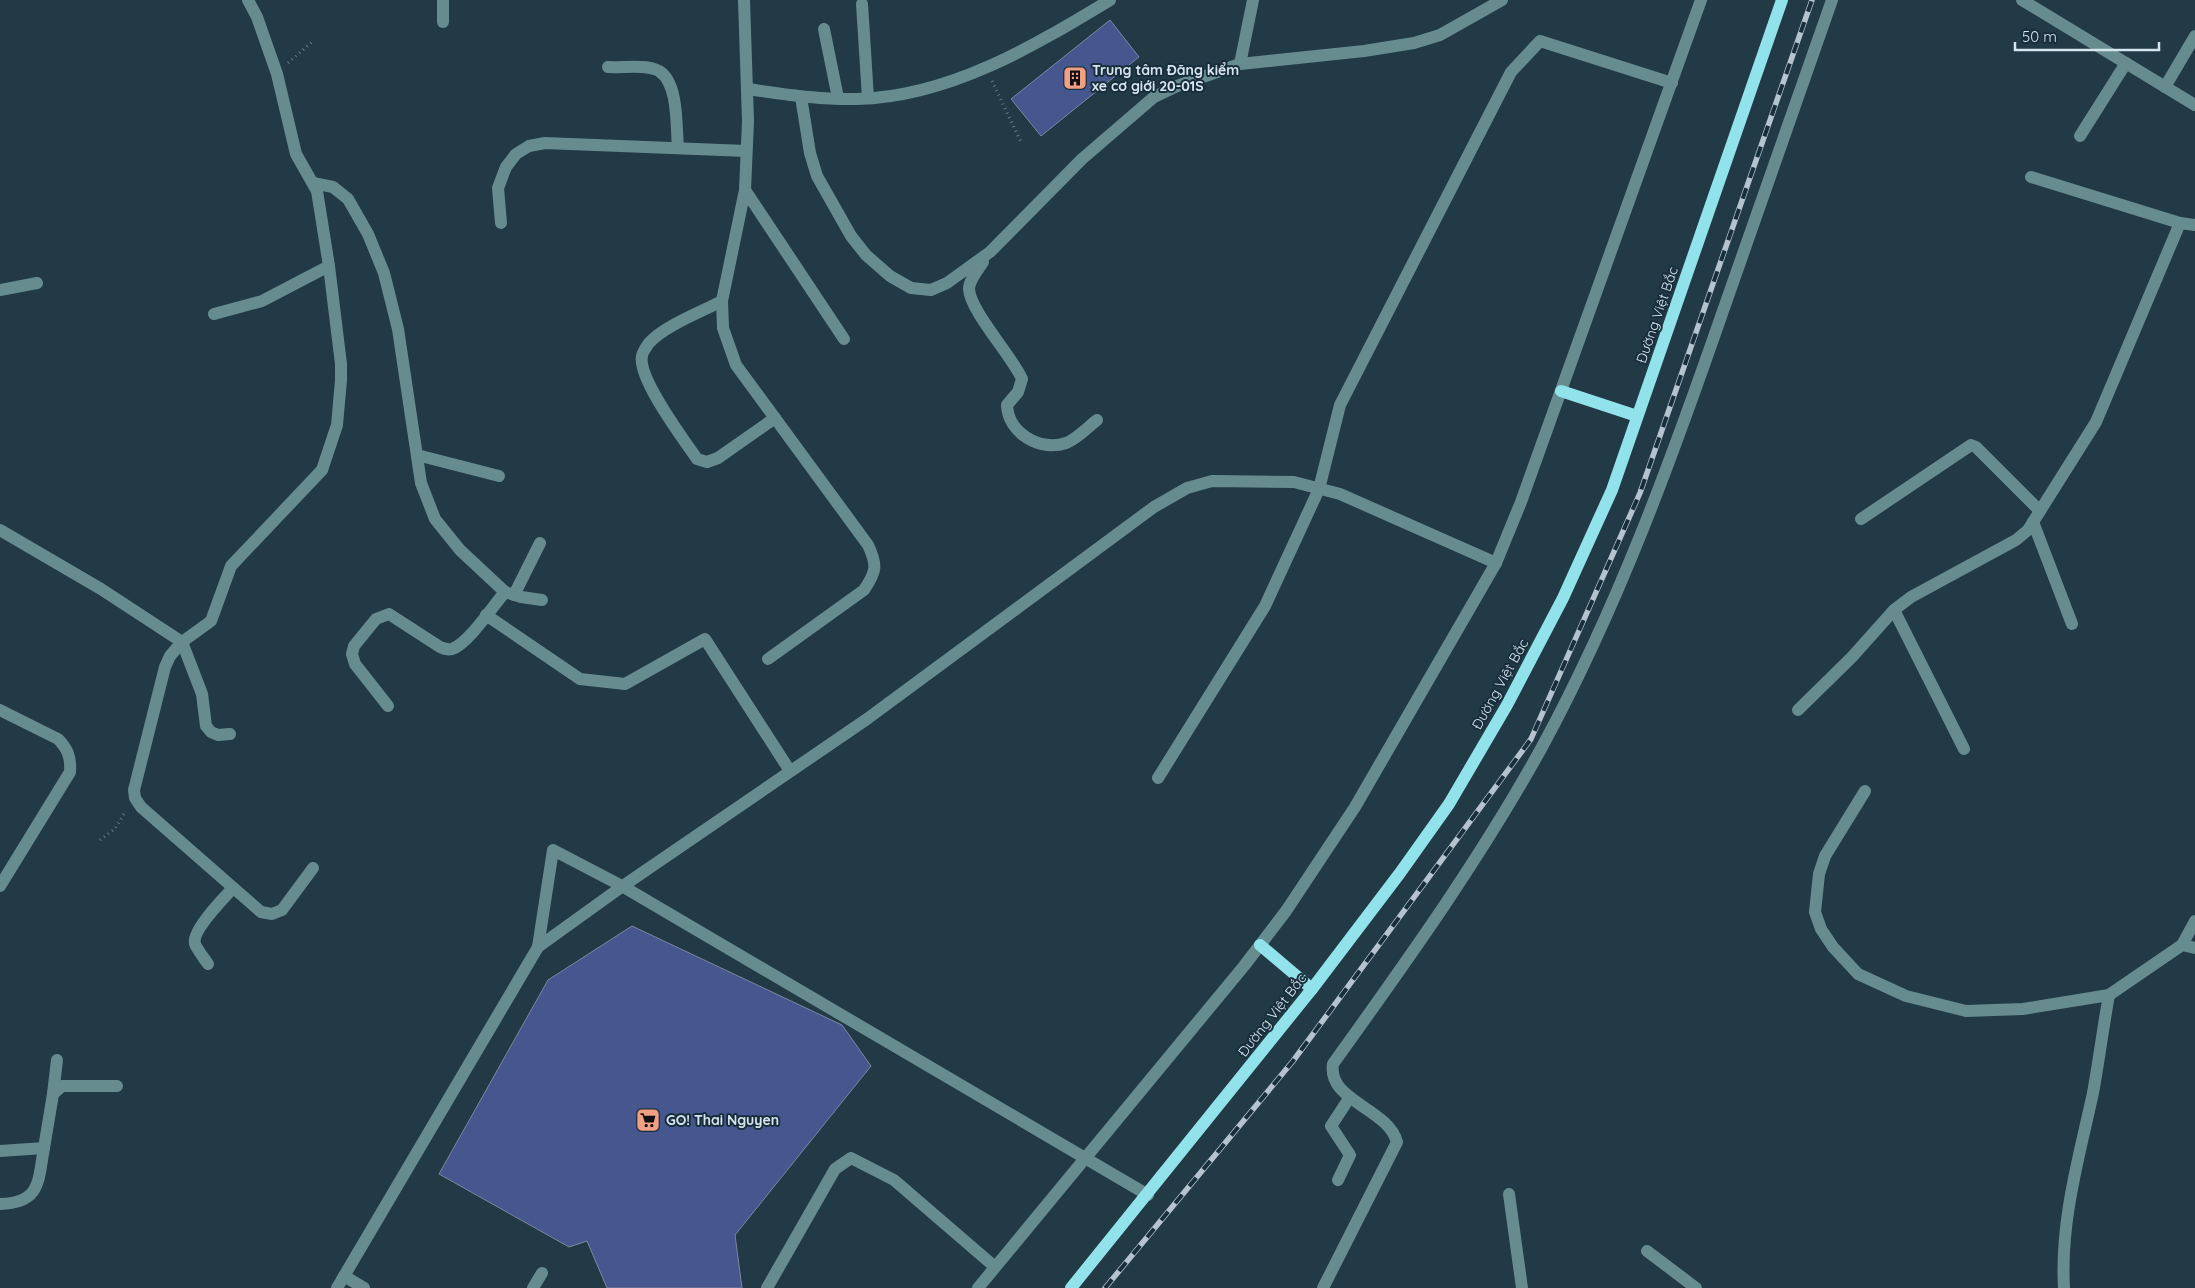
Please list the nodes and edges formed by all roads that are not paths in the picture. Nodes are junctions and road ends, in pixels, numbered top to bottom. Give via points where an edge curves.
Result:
1 (248, 0) edge
2 (443, 0) edge
3 (744, 0) edge
4 (1110, 0) edge
5 (1253, 0) edge
6 (1502, 0) edge
7 (1701, 0) edge
8 (1782, 0) edge
9 (1832, 0) edge
10 (2028, 1) edge
11 (862, 4) dead end
12 (443, 22) dead end
13 (824, 29) dead end
14 (2195, 36) edge
15 (2126, 63) junction
16 (1240, 64) junction
17 (608, 67) dead end
18 (1672, 83) junction
19 (2165, 87) junction
20 (747, 89) junction
21 (800, 97) junction
22 (838, 98) junction
23 (868, 98) junction
24 (2195, 105) edge
25 (2080, 136) dead end
26 (678, 148) junction
27 (746, 151) junction
28 (2031, 177) dead end
29 (313, 182) junction
30 (745, 190) junction
31 (502, 223) dead end
32 (2180, 223) junction
33 (2195, 224) edge
34 (990, 252) junction
35 (329, 266) junction
36 (36, 283) dead end
37 (0, 290) edge
38 (722, 302) junction
39 (214, 314) dead end
40 (844, 340) dead end
41 (1560, 391) junction
42 (1637, 416) junction
43 (775, 418) junction
44 (1097, 420) dead end
45 (417, 455) junction
46 (499, 476) dead end
47 (1319, 489) junction
48 (2037, 517) junction
49 (1861, 519) dead end
50 (0, 530) edge
51 (540, 543) dead end
52 (1496, 562) junction
53 (510, 593) junction
54 (542, 600) dead end
55 (1894, 610) junction
56 (486, 615) junction
57 (2072, 624) dead end
58 (182, 642) junction
59 (768, 659) dead end
60 (388, 706) dead end
61 (0, 710) edge
62 (1798, 710) dead end
63 (230, 734) dead end
64 (1964, 749) dead end
65 (790, 771) junction
66 (1158, 778) dead end
67 (1865, 791) dead end
68 (313, 868) dead end
69 (0, 886) edge
70 (622, 886) junction
71 (233, 888) junction
72 (2195, 921) edge
73 (1260, 945) junction
74 (2182, 945) junction
75 (538, 947) junction
76 (2195, 948) edge
77 (208, 964) dead end
78 (1312, 989) junction
79 (2109, 995) junction
80 (57, 1060) dead end
81 (117, 1086) dead end
82 (53, 1094) junction
83 (1350, 1097) junction
84 (44, 1148) junction
85 (0, 1151) edge
86 (1086, 1159) junction
87 (1338, 1180) dead end
88 (1509, 1194) dead end
89 (1148, 1195) junction
90 (0, 1204) edge
91 (1647, 1251) dead end
92 (995, 1267) junction
93 (542, 1273) dead end
94 (344, 1276) junction
95 (337, 1288) edge
96 (364, 1288) edge
97 (534, 1288) edge
98 (767, 1288) edge
99 (978, 1288) edge
100 (1072, 1288) edge
101 (1323, 1288) edge
102 (1522, 1288) edge
103 (1696, 1288) edge
104 (2064, 1288) edge

1 - 29 street via 277,74 296,154
2 - 12 street
3 - 20 street
4 - 23 street via 1045,39 985,67 940,84
5 - 16 street
6 - 16 street via 1440,35 1414,43
7 - 18 street
8 - 42 main road, Đường Việt Bắc
9 - 83 street via 1670,463 1598,634 1541,748 1476,855 1404,966 1333,1064 1334,1080
10 - 15 street
11 - 23 street
13 - 22 street
14 - 19 street
15 - 19 street
15 - 25 street
16 - 34 street via 1154,97 1082,159
17 - 26 street via 649,68 668,80 674,97
18 - 41 street
18 - 47 street via 1540,41 1511,72 1340,405
19 - 24 street
20 - 21 street
20 - 27 street
21 - 22 street
21 - 34 street via 810,153 831,203 866,255 890,276 911,288 931,290
22 - 23 street
26 - 27 street
26 - 31 street via 545,143 529,146 516,154 506,167 498,188
27 - 30 street
28 - 32 street
29 - 35 street
29 - 45 street via 333,187 348,199 368,234 384,273 398,329
30 - 38 street
30 - 40 street
32 - 33 street
32 - 48 street via 2096,422
34 - 44 street via 969,289 978,311 1022,379 1018,392 1007,405 1008,417 1018,431 1037,444 1068,443
35 - 39 street via 262,300
35 - 58 street via 341,364 337,426 328,457 322,470 231,566 211,621
36 - 37 street
38 - 43 street via 723,328 730,352
38 - 43 street via 660,334 648,344 642,356 643,369 652,391 697,459 707,462 718,458
41 - 42 main road
41 - 52 street
42 - 78 main road, Đường Việt Bắc via 1612,490 1563,598 1506,705 1449,804
43 - 59 street via 875,560 874,575 864,590
45 - 46 street
45 - 53 street via 421,483 435,519 460,550
47 - 52 street via 1340,494
47 - 65 street via 1294,482 1212,481 1187,488 1154,507
47 - 66 street via 1265,606
48 - 49 street via 1971,445
48 - 55 street via 2016,540 1911,597
48 - 57 street
50 - 58 street via 101,589
51 - 53 street
52 - 73 street via 1355,808
53 - 54 street
53 - 56 street
55 - 62 street
55 - 64 street
56 - 60 street via 459,645 447,650 389,614 376,618 354,646 352,654 355,664
56 - 65 street via 580,679 625,684 705,639
58 - 63 street via 202,694 206,726 218,735
58 - 71 street via 165,667 134,790 135,798 141,807
61 - 69 street via 58,739 65,746 70,772
65 - 70 street
67 - 79 street via 1825,856 1819,874 1815,912 1820,929 1858,974 1906,996 1966,1010 2024,1009
68 - 71 street via 282,910 272,914 261,912
70 - 75 street
70 - 75 street via 553,850
70 - 86 street
71 - 77 street via 195,936 195,943
72 - 74 street
73 - 78 main road
73 - 86 street
74 - 76 street
74 - 79 street
75 - 94 street
78 - 89 main road, Đường Việt Bắc
79 - 104 street via 2097,1071 2068,1208 2062,1258
80 - 82 street
81 - 82 street via 66,1085
82 - 84 street
83 - 87 street via 1331,1126 1350,1155
83 - 101 street via 1384,1122 1397,1142
84 - 85 street
84 - 90 street via 30,1197 18,1203
86 - 89 street
86 - 92 street
88 - 102 street
89 - 100 main road, Đường Việt Bắc
91 - 103 street
92 - 98 street via 894,1180 852,1158 835,1169
92 - 99 street
93 - 97 street
94 - 95 street
94 - 96 street

